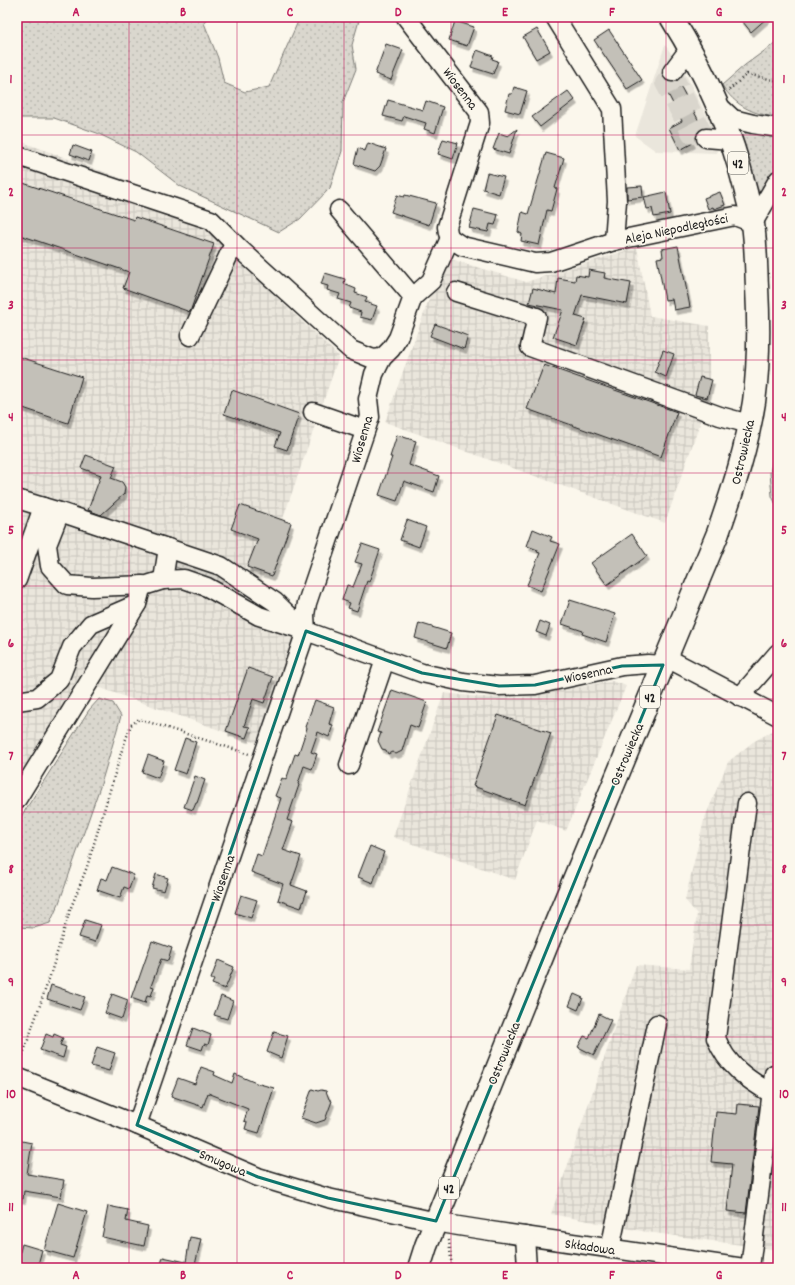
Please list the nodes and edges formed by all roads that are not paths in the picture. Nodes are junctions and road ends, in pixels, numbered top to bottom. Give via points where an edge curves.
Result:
1 (406, 17) edge
2 (555, 17) edge
3 (672, 17) edge
4 (690, 48) junction
5 (672, 72) tunnel mouth
6 (718, 105) junction
7 (778, 128) edge
8 (706, 138) dead end
9 (730, 140) junction
10 (17, 158) edge
11 (778, 180) edge
12 (339, 210) dead end
13 (753, 223) junction
14 (450, 238) junction
15 (614, 241) junction
16 (234, 244) junction
17 (456, 292) dead end
18 (413, 297) junction
19 (190, 336) dead end
20 (382, 358) junction
21 (313, 412) dead end
22 (367, 424) junction
23 (749, 424) junction
24 (17, 498) edge
25 (52, 509) junction
26 (39, 543) junction
27 (168, 548) junction
28 (17, 580) edge
29 (164, 580) junction
30 (142, 585) junction
31 (137, 604) junction
32 (306, 631) junction
33 (778, 653) edge
34 (385, 660) junction
35 (665, 661) junction
36 (740, 697) junction
37 (17, 701) edge
38 (778, 716) edge
39 (349, 765) dead end
40 (17, 799) edge
41 (747, 803) dead end
42 (657, 1024) dead end
43 (18, 1071) edge
44 (774, 1074) dead end
45 (772, 1094) junction
46 (137, 1125) junction
47 (440, 1231) junction
48 (525, 1236) junction
49 (610, 1249) junction
50 (680, 1264) edge
51 (727, 1267) edge
52 (419, 1268) edge
53 (527, 1268) edge
54 (744, 1268) edge
55 (750, 1268) edge

1 - 14 street, Wiosenna via 479,112 480,123 447,227
2 - 15 street, Aleja Niepodległości via 612,109 617,201
3 - 4 main road, 42
4 - 5 street
4 - 6 main road, 42
6 - 7 street via 733,118
6 - 9 main road, 42
8 - 9 street
9 - 13 main road, 42 via 741,171
10 - 16 street via 21,157 210,220
11 - 13 street
12 - 18 street
13 - 15 street, Aleja Niepodległości via 735,216
13 - 23 main road, Ostrowiecka / 42 via 759,311 758,358
14 - 15 street via 462,246 535,263 551,262
14 - 18 street, Wiosenna via 431,281
16 - 19 street
16 - 20 street via 351,350 373,359
17 - 23 street via 537,317 530,347 720,416
18 - 20 street, Wiosenna via 398,338
20 - 22 street, Wiosenna via 369,392
21 - 22 street
22 - 32 street, Wiosenna via 307,603
23 - 35 main road, Ostrowiecka / 42 via 735,486
24 - 25 street
25 - 26 street
25 - 27 street
26 - 28 street
26 - 30 street via 50,566 67,585
27 - 29 street
27 - 32 street via 221,566 274,602
29 - 30 street
29 - 32 street via 184,579 207,587 260,616
30 - 31 street
31 - 37 street via 91,624 72,647 59,680 37,698
31 - 40 street
32 - 34 street, Wiosenna
32 - 46 street, Wiosenna
33 - 36 street
34 - 35 street, Wiosenna via 422,673 463,682 499,686 535,685 622,666
34 - 39 street
35 - 36 street
35 - 47 main road, Ostrowiecka / 42 via 546,947
36 - 38 street
41 - 45 street via 716,1038 724,1055 746,1078
42 - 49 street
43 - 46 street, Smugowa
44 - 45 street
45 - 55 street
46 - 47 street, Smugowa via 258,1177
47 - 48 street, Składowa
47 - 52 main road, Ostrowiecka / 42 via 426,1246
48 - 49 street, Składowa
48 - 53 street
49 - 50 street, Składowa
50 - 51 street, Składowa
51 - 54 street, Składowa

